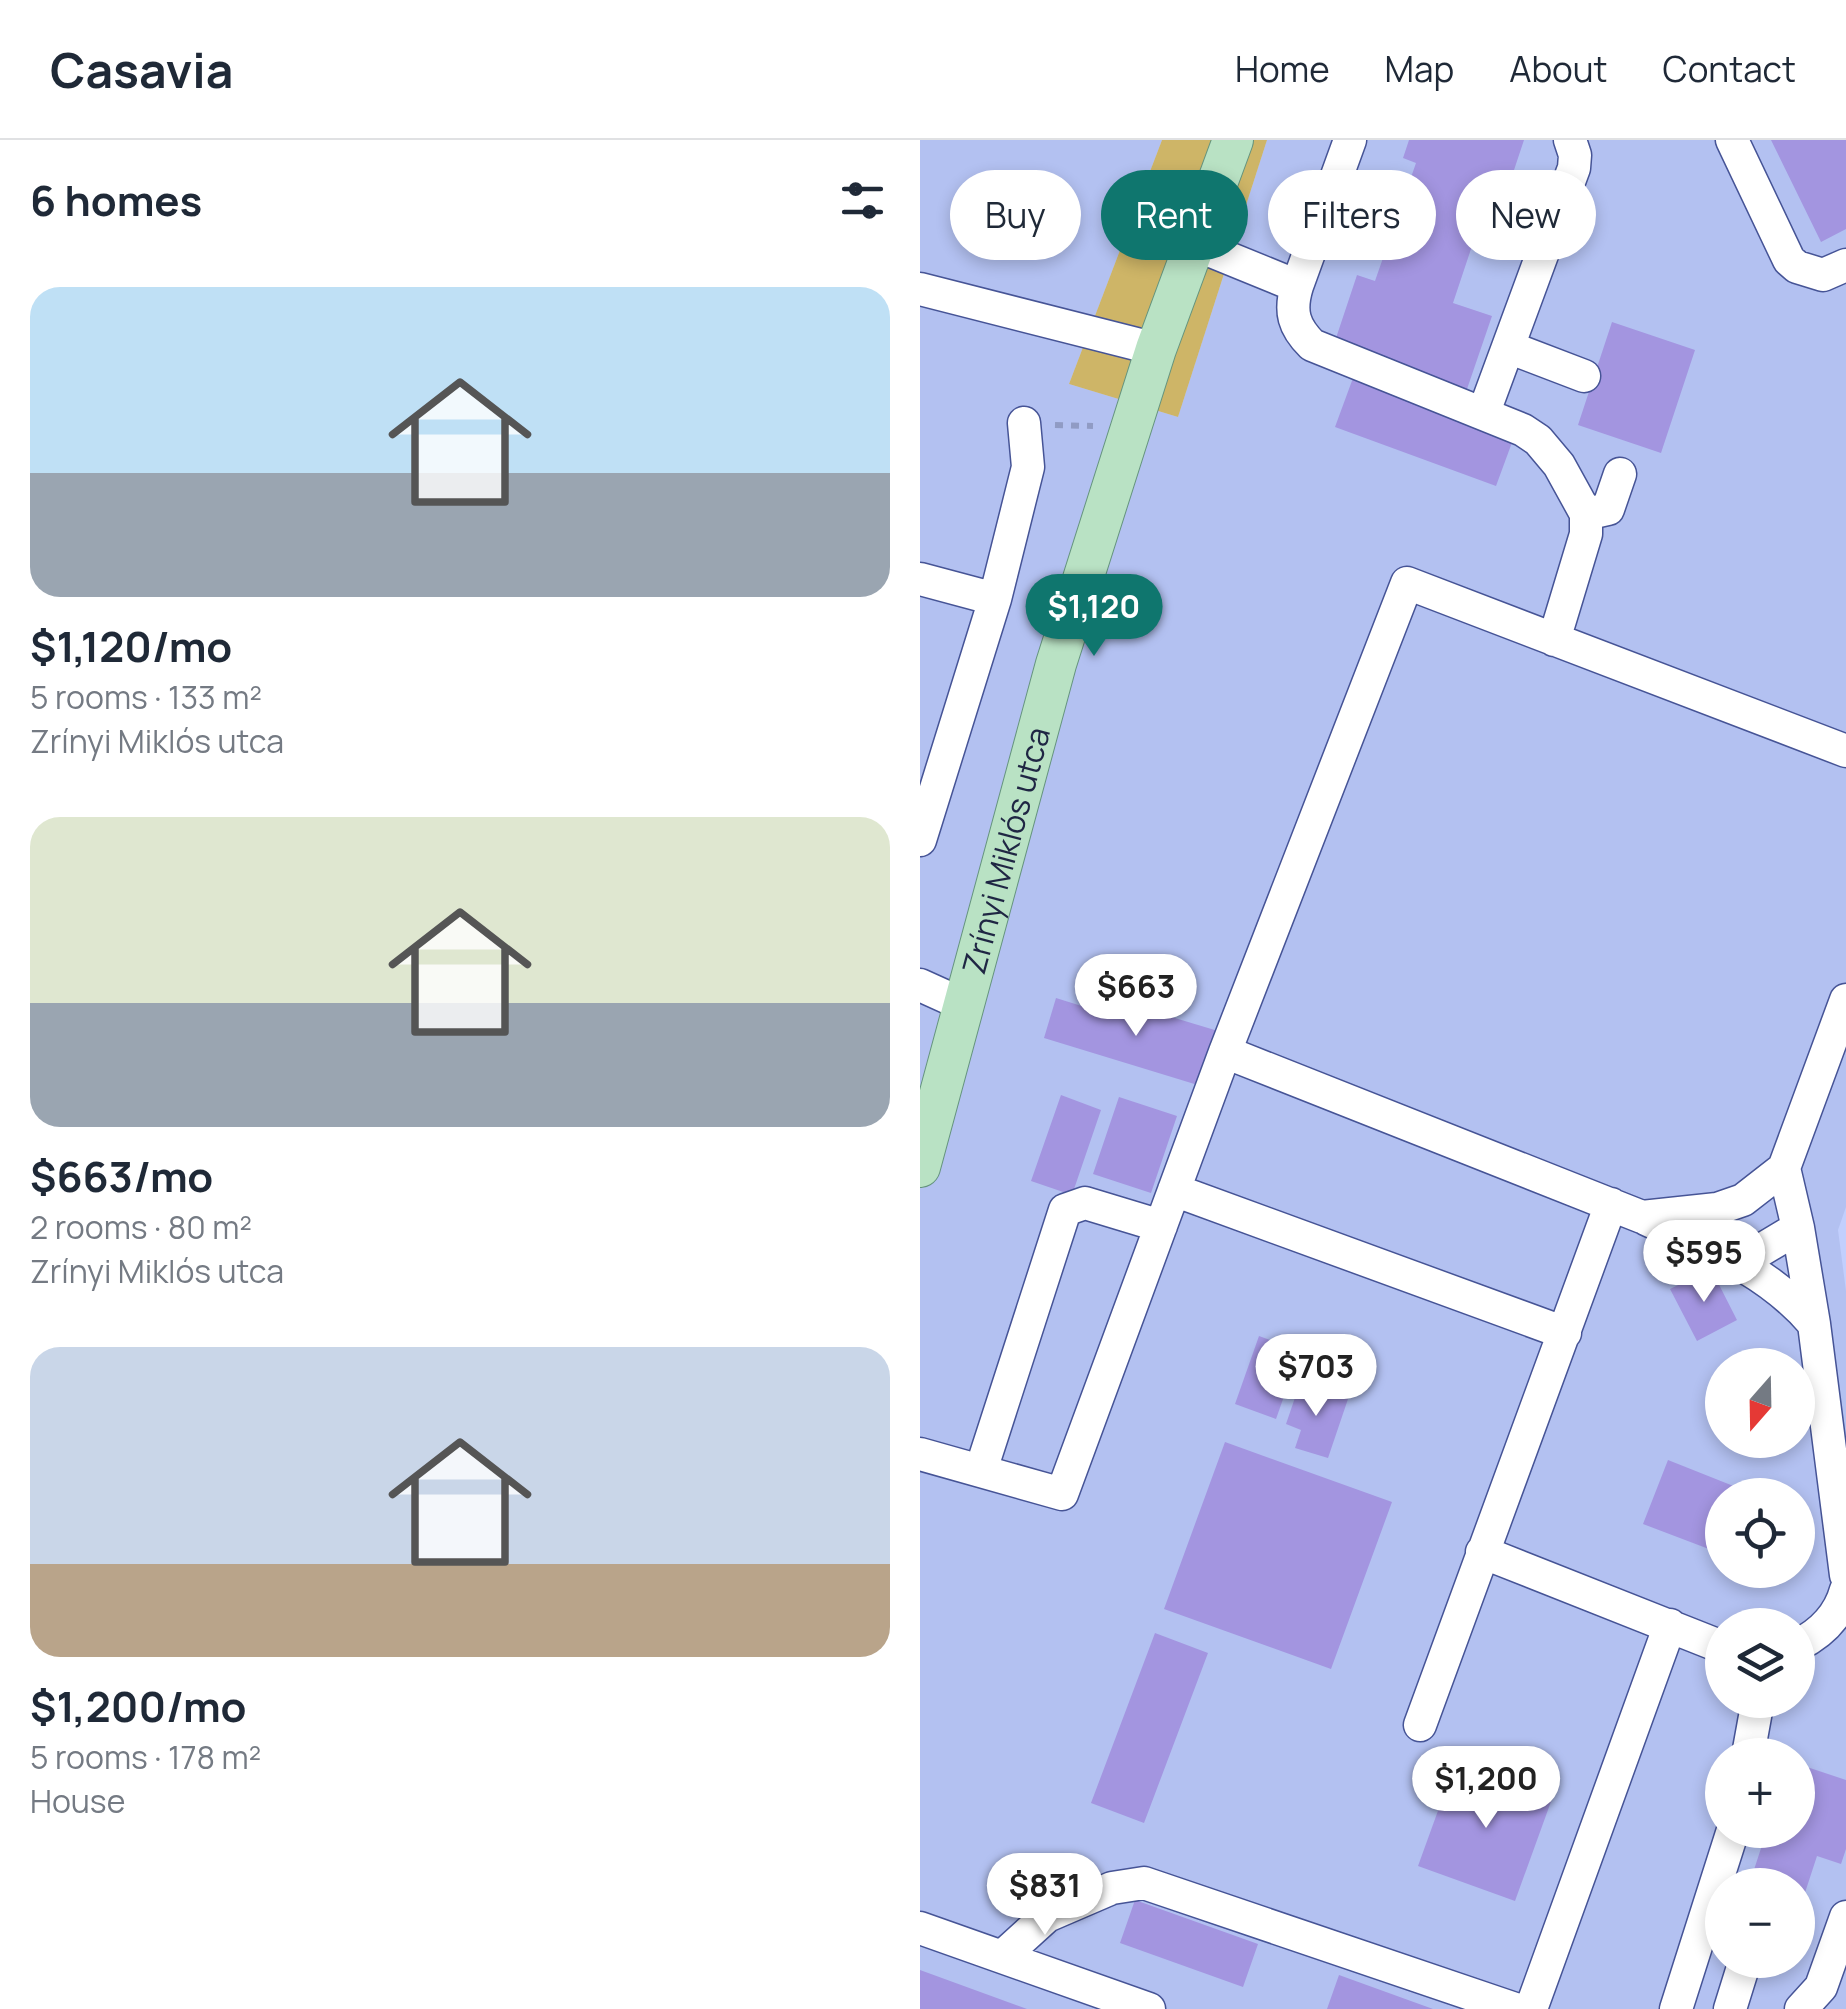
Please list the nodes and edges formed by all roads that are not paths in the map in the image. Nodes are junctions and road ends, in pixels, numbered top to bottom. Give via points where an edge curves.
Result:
1 (1233, 140) edge
2 (1350, 140) edge
3 (1570, 140) edge
4 (1732, 140) edge
5 (1222, 170) edge
6 (1188, 260) edge
7 (1233, 260) edge
8 (1846, 265) edge
9 (1297, 286) junction
10 (920, 290) edge
11 (1508, 348) junction
12 (1156, 349) junction
13 (1584, 376) dead end
14 (1484, 412) junction
15 (1024, 424) dead end
16 (1620, 474) dead end
17 (1586, 514) junction
18 (920, 579) edge
19 (995, 599) junction
20 (1554, 640) junction
21 (1846, 751) edge
22 (920, 840) edge
23 (920, 986) edge
24 (1846, 1000) edge
25 (962, 1004) junction
26 (1225, 1052) junction
27 (920, 1167) edge
28 (1784, 1168) junction
29 (1174, 1190) junction
30 (1611, 1204) junction
31 (1642, 1217) junction
32 (1161, 1226) junction
33 (1798, 1228) junction
34 (1741, 1262) junction
35 (1814, 1324) junction
36 (1565, 1334) junction
37 (920, 1454) edge
38 (981, 1470) junction
39 (1482, 1552) junction
40 (1846, 1575) edge
41 (1846, 1590) edge
42 (1670, 1625) junction
43 (1815, 1633) edge
44 (1705, 1640) edge
45 (1420, 1725) dead end
46 (1728, 1848) edge
47 (1846, 1917) edge
48 (920, 1928) edge
49 (1003, 1956) junction
50 (1740, 1978) edge
51 (1149, 2009) edge
52 (1515, 2009) edge
53 (1531, 2009) edge
54 (1676, 2009) edge
55 (1730, 2009) edge
56 (1801, 2009) edge

1 - 5 main road, Zrínyi Miklós utca
2 - 9 street
3 - 11 street via 1574,168
4 - 8 street via 1796,267 1823,275
6 - 12 main road, Zrínyi Miklós utca
7 - 9 street
9 - 14 street via 1294,321 1312,345
10 - 12 street
11 - 13 street
11 - 14 street
12 - 25 main road, Zrínyi Miklós utca via 1056,664
14 - 17 street via 1538,440
15 - 19 street via 1028,467
16 - 17 street via 1608,509
17 - 20 street
18 - 19 street
19 - 22 street
20 - 21 street
20 - 26 street via 1407,582
23 - 25 street
24 - 28 street
25 - 27 main road, Zrínyi Miklós utca
26 - 29 street
26 - 30 street
28 - 31 street via 1743,1200 1717,1209
28 - 33 street
29 - 32 street
29 - 36 street
30 - 31 street
30 - 36 street
31 - 34 street
32 - 38 street via 1062,1494
32 - 38 street via 1085,1203 1065,1210
33 - 34 street
33 - 35 street
34 - 35 street via 1783,1290
35 - 40 street
36 - 39 street
37 - 38 street
39 - 42 street
39 - 45 street
41 - 43 street via 1841,1608
42 - 44 street
42 - 53 street
46 - 54 street
47 - 56 street via 1821,1987
48 - 49 street
49 - 51 street
49 - 52 street via 1046,1916 1112,1888 1144,1883
50 - 55 street

